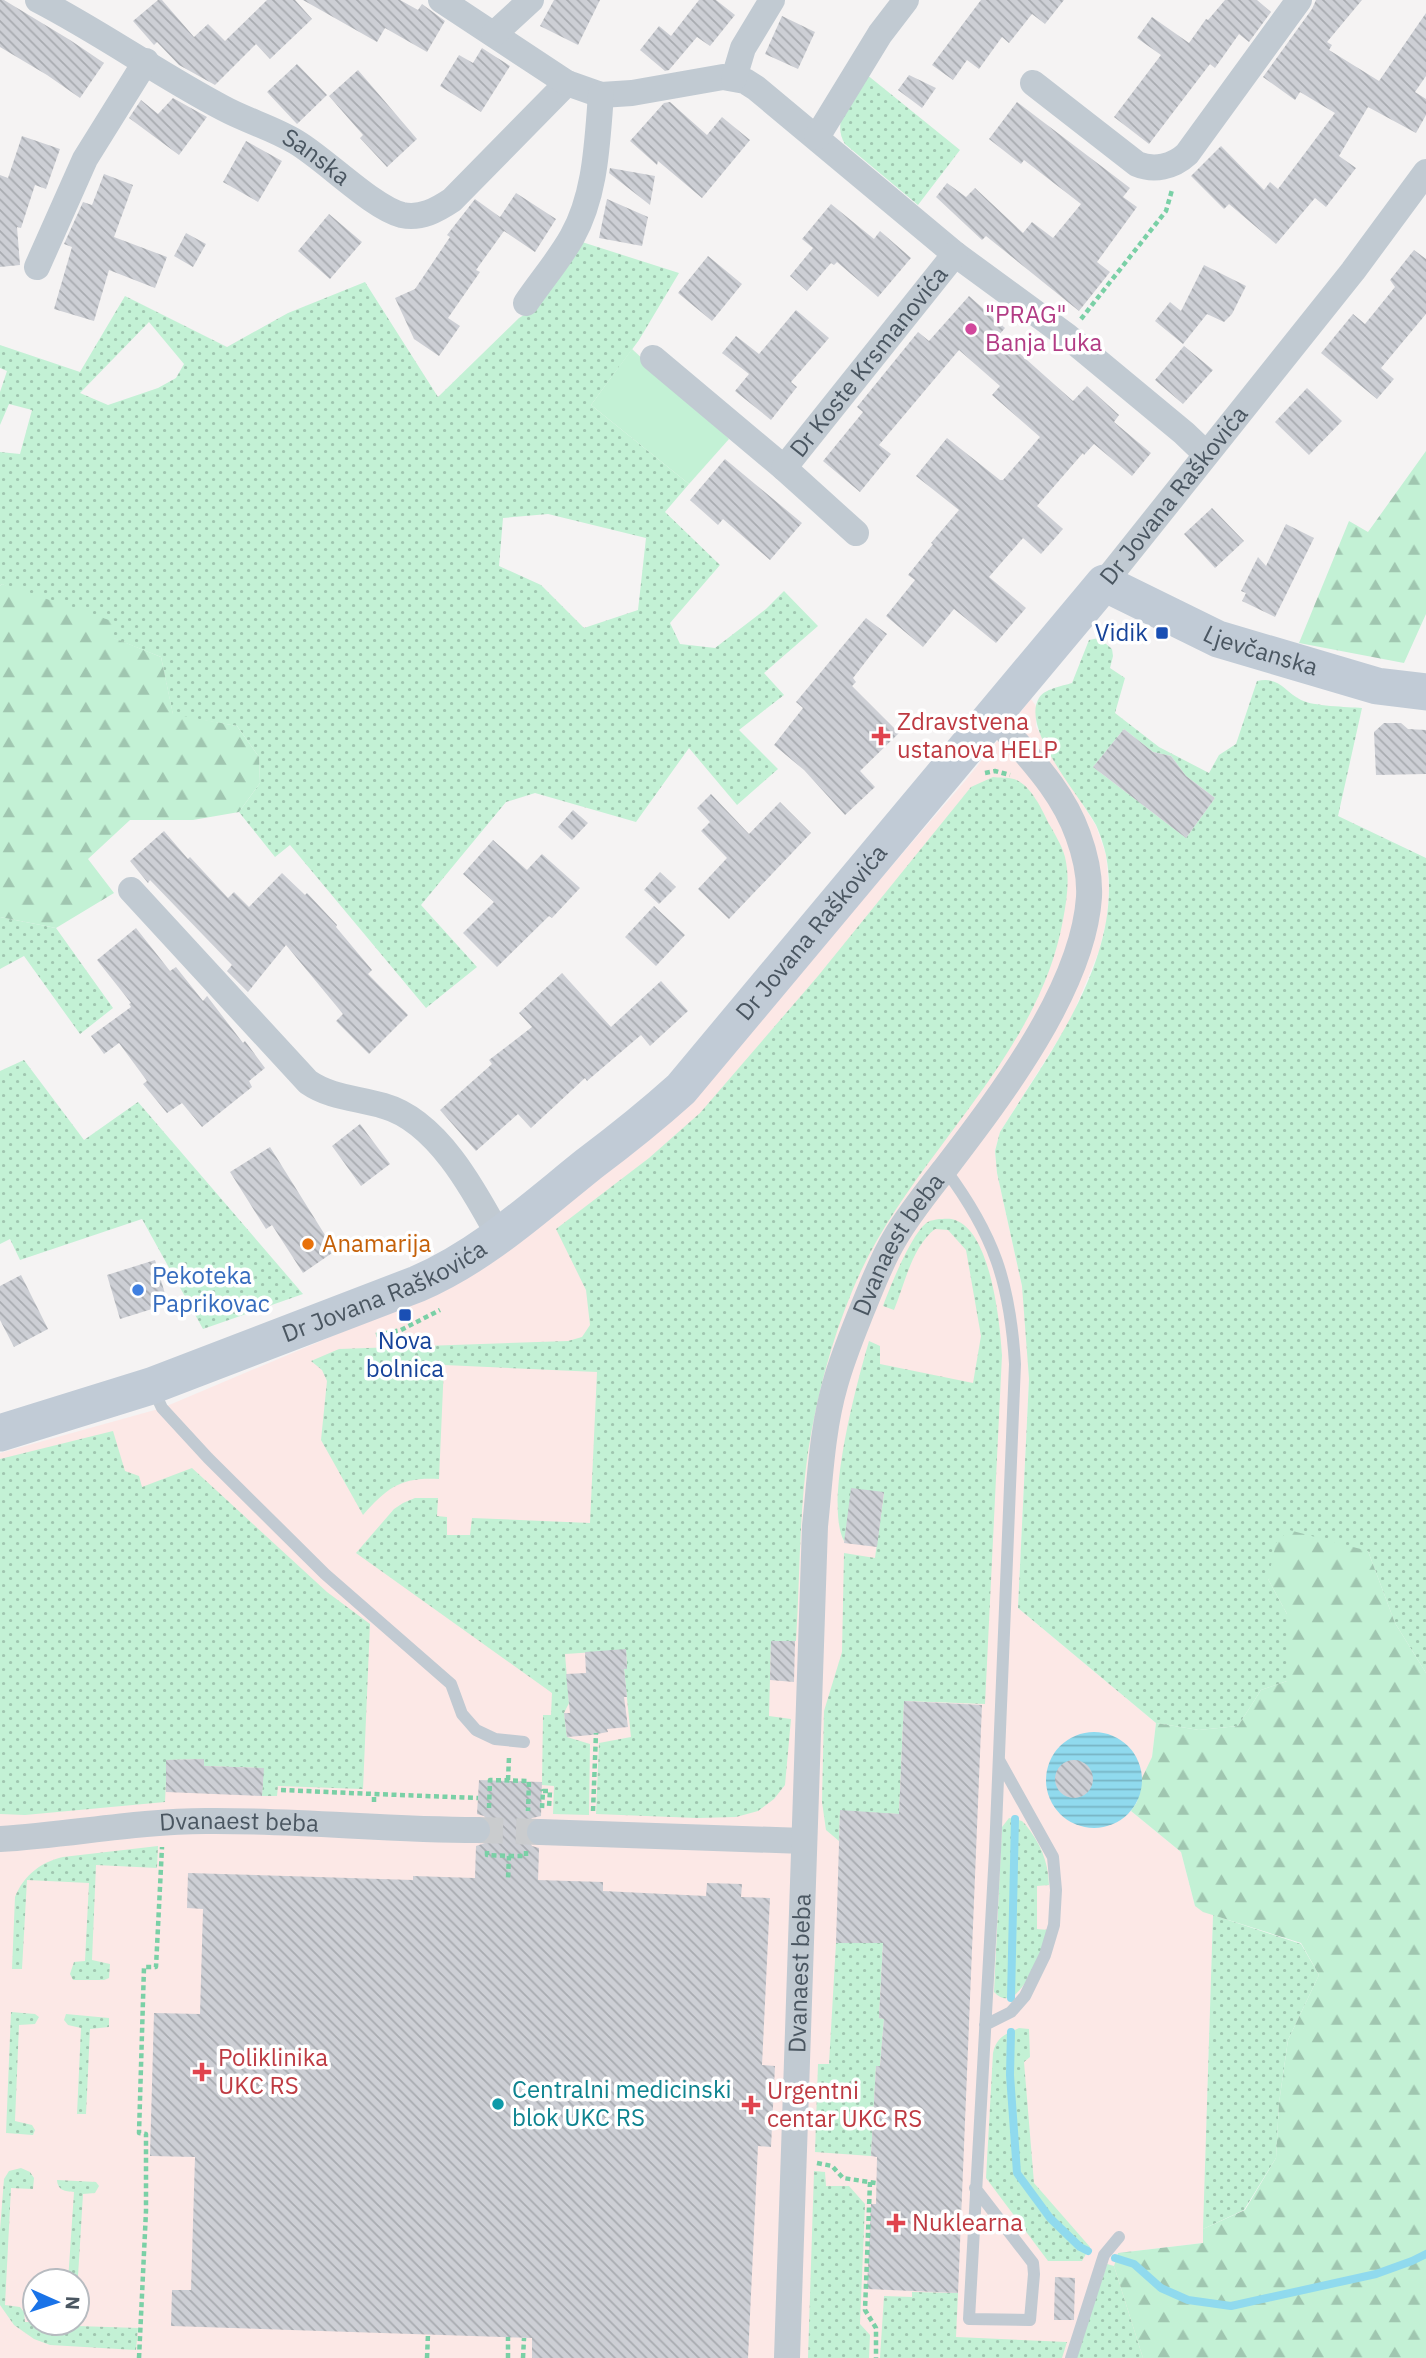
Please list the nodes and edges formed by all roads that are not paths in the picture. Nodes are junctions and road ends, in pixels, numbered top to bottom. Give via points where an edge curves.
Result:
1 (38, 0) edge
2 (441, 0) edge
3 (531, 0) edge
4 (772, 0) edge
5 (906, 0) edge
6 (1299, 0) edge
7 (494, 34) junction
8 (146, 61) junction
9 (734, 78) junction
10 (567, 83) junction
11 (1033, 83) dead end
12 (600, 95) junction
13 (817, 137) junction
14 (1426, 172) edge
15 (955, 254) junction
16 (37, 267) dead end
17 (526, 303) dead end
18 (653, 358) dead end
19 (1206, 454) junction
20 (784, 468) junction
21 (856, 533) dead end
22 (1104, 583) junction
23 (1426, 692) edge
24 (993, 715) junction
25 (131, 890) dead end
26 (945, 1169) junction
27 (499, 1236) junction
28 (152, 1386) junction
29 (0, 1433) edge
30 (524, 1742) dead end
31 (999, 1759) junction
32 (541, 1823) tunnel mouth
33 (477, 1830) tunnel mouth
34 (0, 1839) edge
35 (804, 1841) junction
36 (985, 2025) junction
37 (975, 2188) junction
38 (1119, 2237) dead end
39 (787, 2358) edge
40 (1071, 2358) edge

1 - 8 street, Sanska
2 - 7 street
3 - 7 street
4 - 9 street via 743,48
5 - 13 street
6 - 11 street via 1187,154 1171,164 1148,168 1137,164
7 - 10 street
8 - 10 street, Sanska via 224,109 296,142 380,204 411,216 452,200
8 - 16 street via 85,159
9 - 12 street
9 - 13 street, Dr Koste Krsmanovića via 756,88
10 - 12 street
12 - 17 street via 594,168 583,214
13 - 15 street, Dr Koste Krsmanovića
14 - 19 street, Dr Jovana Raškovića
15 - 19 street, Dr Koste Krsmanovića via 1067,336
15 - 20 street, Dr Koste Krsmanovića
18 - 20 street, Dr Koste Krsmanovića
19 - 22 street, Dr Jovana Raškovića
20 - 21 street, Dr Koste Krsmanovića
22 - 23 street, Ljevčanska via 1218,639 1377,686
22 - 24 street, Dr Jovana Raškovića
24 - 26 street, Dvanaest beba via 1056,791 1078,834 1089,898 1080,944 1056,1001 1024,1059
24 - 27 street, Dr Jovana Raškovića via 681,1089
25 - 27 street via 308,1082 321,1091 385,1106 425,1129 455,1164
26 - 31 lane via 986,1233 1002,1275 1013,1326
26 - 35 street, Dvanaest beba via 894,1239 834,1387 815,1526
27 - 28 street, Dr Jovana Raškovića via 447,1271
28 - 29 street, Dr Jovana Raškovića
28 - 30 lane via 162,1408 208,1458 325,1574 451,1684 462,1714 475,1730 495,1739
31 - 36 lane
31 - 36 lane via 1054,1857 1056,1890 1054,1926 1025,1996 1011,2012
32 - 35 street
33 - 34 street, Dvanaest beba via 271,1821 163,1822
35 - 39 street, Dvanaest beba
36 - 37 lane
37 - 37 lane via 1033,2263 1030,2320 969,2319
38 - 40 lane via 1104,2255

